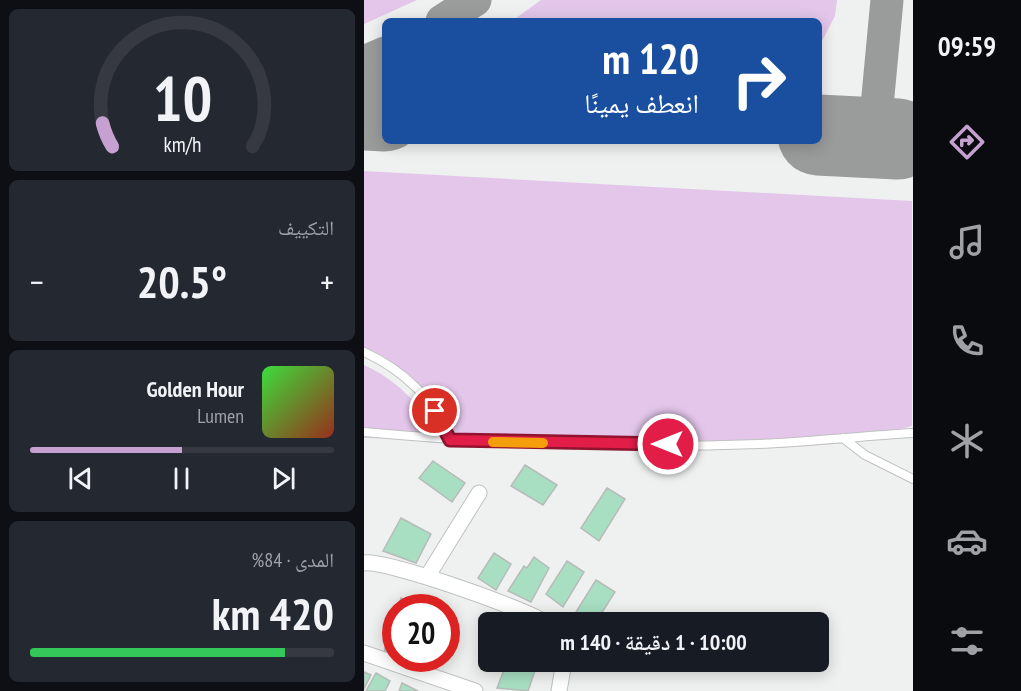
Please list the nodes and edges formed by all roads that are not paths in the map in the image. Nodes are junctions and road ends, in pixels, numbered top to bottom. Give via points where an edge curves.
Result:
1 (364, 352) edge
2 (364, 432) edge
3 (911, 433) edge
4 (843, 438) junction
5 (450, 440) junction
6 (913, 479) edge
7 (479, 493) dead end
8 (364, 563) edge
9 (427, 577) junction
10 (518, 612) edge
11 (364, 653) edge
12 (562, 672) edge
13 (475, 691) edge
14 (559, 691) edge

1 - 5 lane via 393,366 417,389 441,420
2 - 5 lane
3 - 4 lane
4 - 5 lane via 758,444
4 - 6 lane via 865,455
7 - 9 street
8 - 9 street via 376,562
9 - 10 street
11 - 13 street
12 - 14 street

